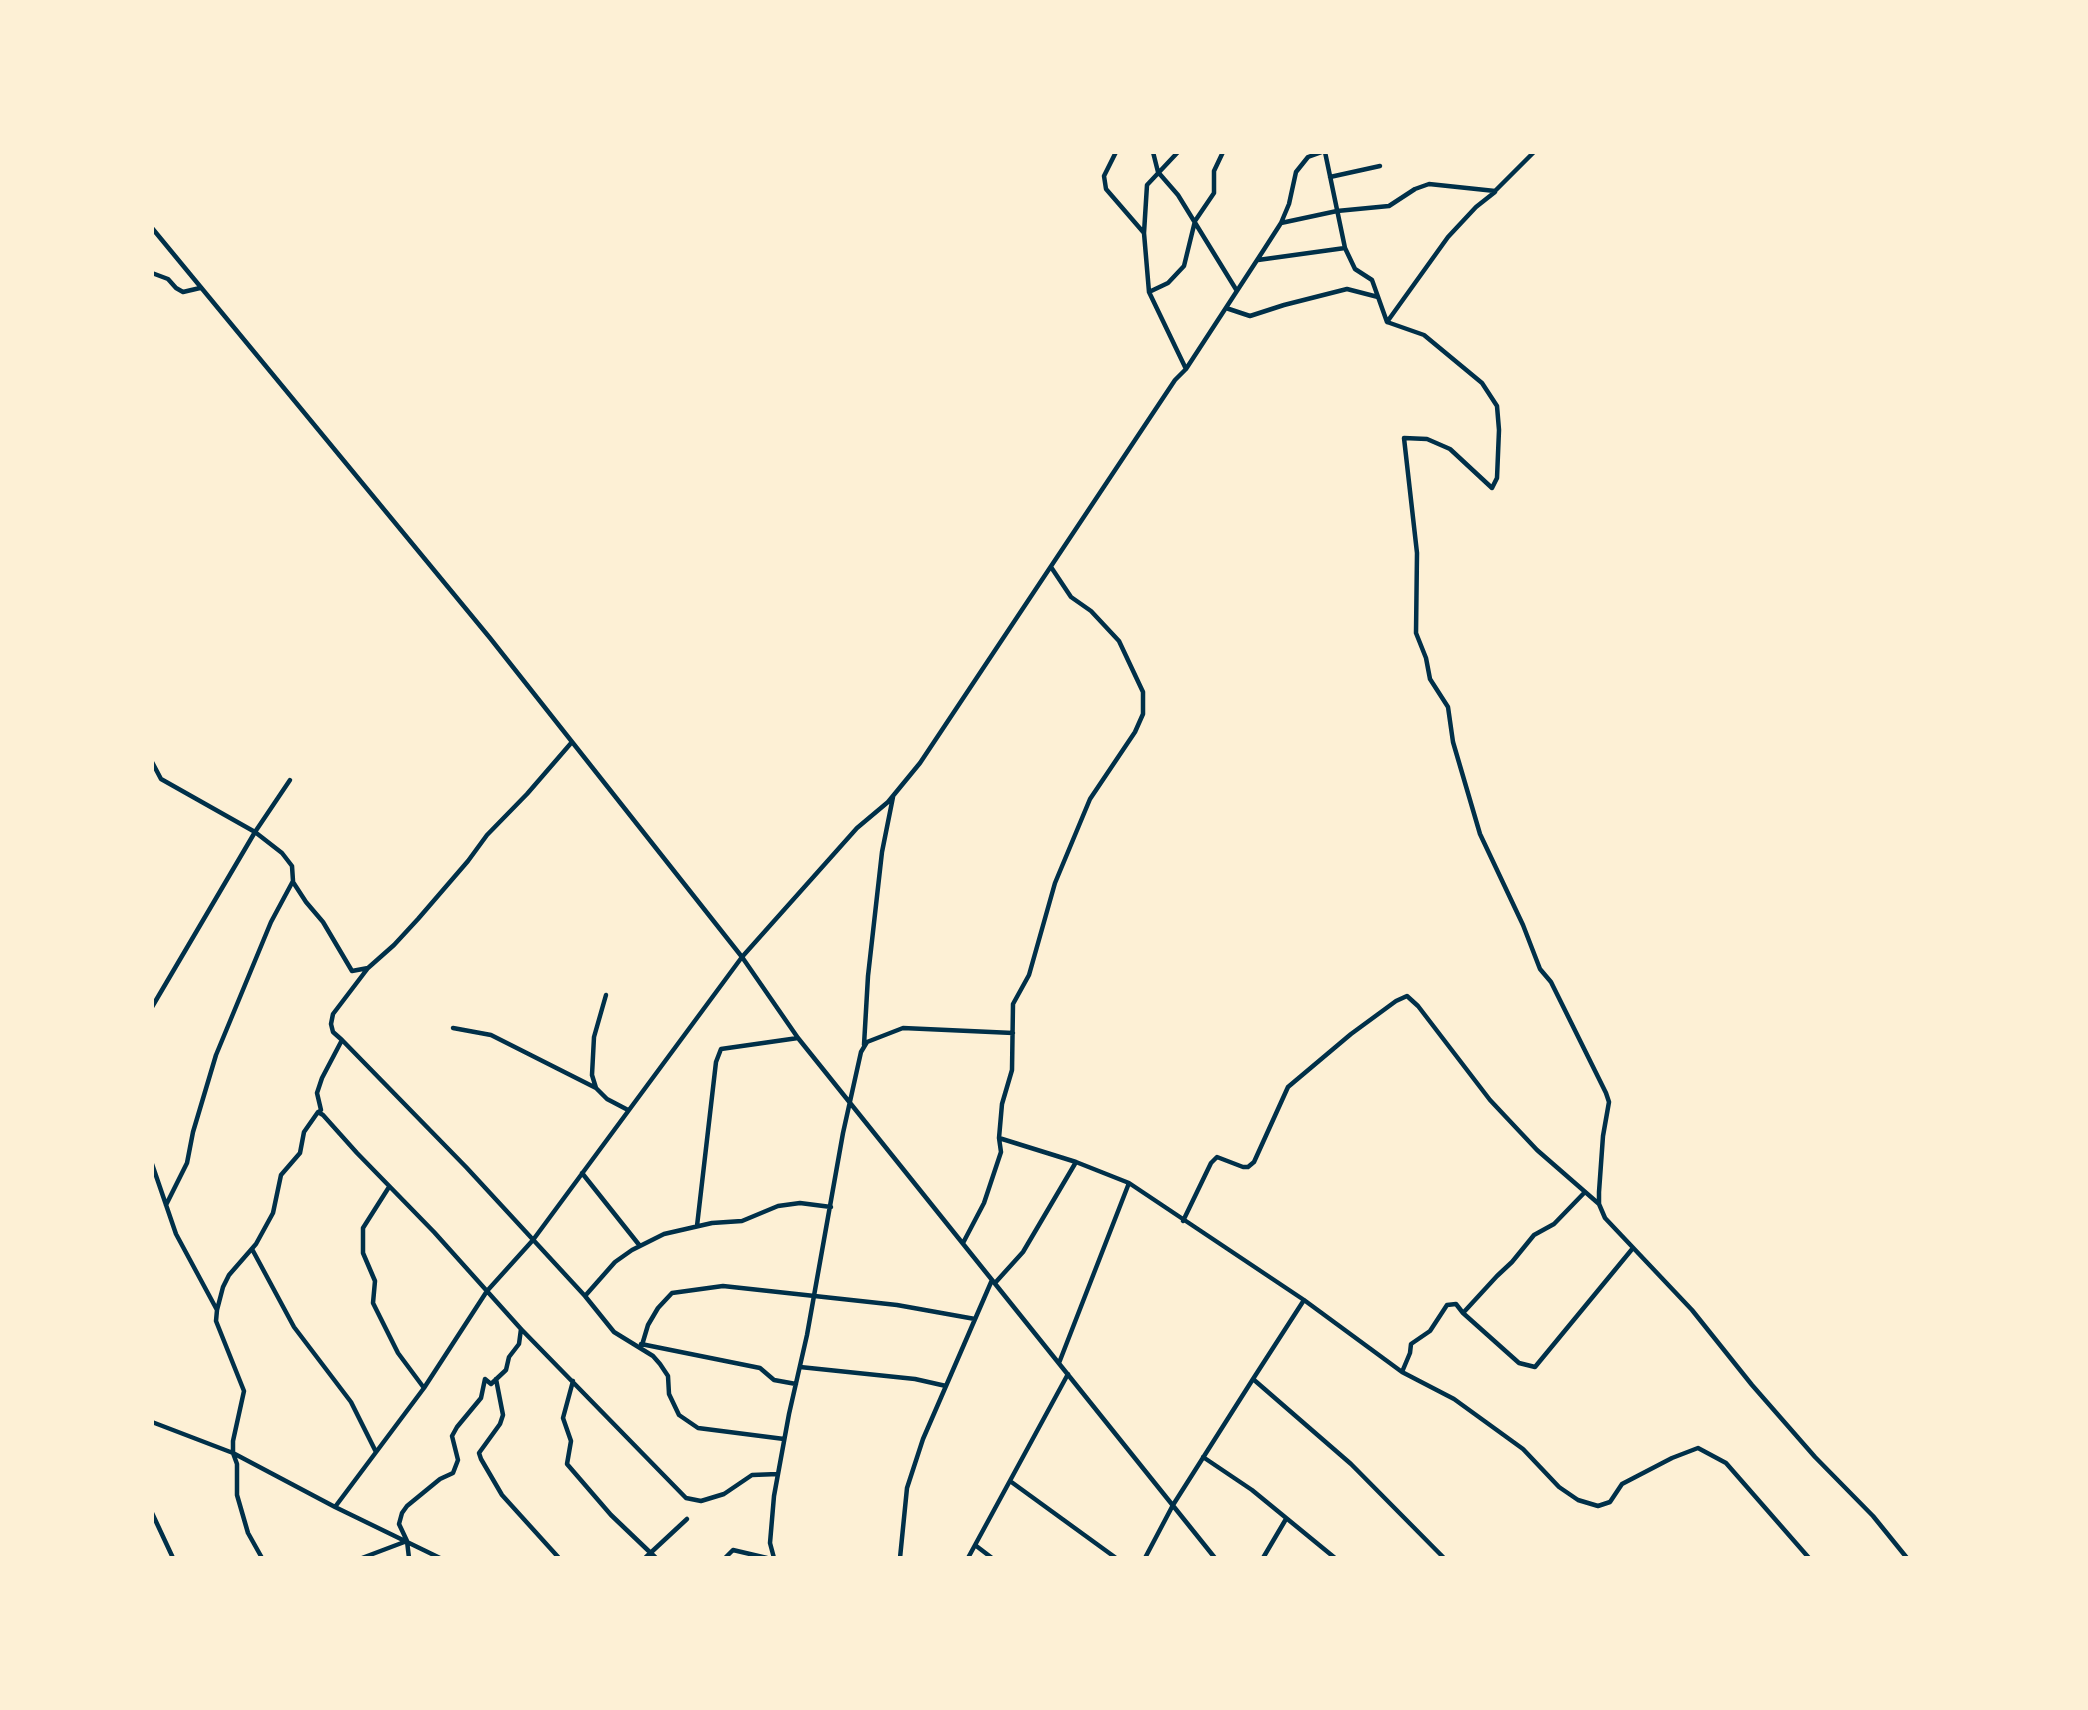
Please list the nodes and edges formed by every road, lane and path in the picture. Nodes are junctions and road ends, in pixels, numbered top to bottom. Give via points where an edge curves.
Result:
1 (1116, 152) edge
2 (1153, 152) edge
3 (1178, 152) edge
4 (1223, 152) edge
5 (1324, 152) edge
6 (1534, 152) edge
7 (1380, 166) dead end
8 (1158, 172) junction
9 (1330, 177) junction
10 (1495, 191) junction
11 (1337, 211) junction
12 (1195, 222) junction
13 (1281, 223) junction
14 (152, 228) edge
15 (1143, 233) junction
16 (1345, 248) junction
17 (1257, 260) junction
18 (152, 273) edge
19 (201, 288) junction
20 (1237, 291) junction
21 (1149, 292) junction
22 (1378, 297) junction
23 (1226, 308) junction
24 (1387, 322) junction
25 (1186, 369) junction
26 (1051, 568) junction
27 (572, 742) junction
28 (152, 762) edge
29 (290, 780) dead end
30 (893, 796) junction
31 (255, 832) junction
32 (292, 881) junction
33 (742, 957) junction
34 (368, 968) junction
35 (606, 995) dead end
36 (152, 1007) edge
37 (453, 1028) dead end
38 (1013, 1033) junction
39 (798, 1038) junction
40 (342, 1040) junction
41 (864, 1046) junction
42 (596, 1088) junction
43 (850, 1102) junction
44 (628, 1110) junction
45 (318, 1112) junction
46 (999, 1138) junction
47 (1076, 1162) junction
48 (152, 1164) edge
49 (582, 1173) junction
50 (1129, 1184) junction
51 (389, 1187) junction
52 (1585, 1192) junction
53 (1599, 1204) junction
54 (166, 1205) junction
55 (831, 1208) junction
56 (1183, 1221) junction
57 (697, 1226) junction
58 (533, 1240) junction
59 (963, 1243) junction
60 (640, 1246) junction
61 (1633, 1248) junction
62 (252, 1249) junction
63 (994, 1281) junction
64 (487, 1291) junction
65 (815, 1295) junction
66 (585, 1296) junction
67 (1304, 1300) junction
68 (217, 1310) junction
69 (1463, 1313) junction
70 (975, 1319) junction
71 (521, 1329) junction
72 (629, 1342) junction
73 (642, 1345) junction
74 (1059, 1363) junction
75 (800, 1367) junction
76 (1402, 1372) junction
77 (1068, 1374) junction
78 (496, 1378) junction
79 (1253, 1378) junction
80 (573, 1381) junction
81 (796, 1384) junction
82 (946, 1386) junction
83 (424, 1388) junction
84 (152, 1422) edge
85 (784, 1439) junction
86 (376, 1452) junction
87 (233, 1453) junction
88 (1203, 1457) junction
89 (778, 1474) junction
90 (1010, 1480) junction
91 (1173, 1505) junction
92 (335, 1507) junction
93 (152, 1513) edge
94 (687, 1519) dead end
95 (1286, 1519) junction
96 (407, 1541) junction
97 (975, 1545) junction
98 (651, 1550) junction
99 (173, 1558) edge
100 (262, 1558) edge
101 (362, 1558) edge
102 (409, 1558) edge
103 (440, 1558) edge
104 (559, 1558) edge
105 (645, 1558) edge
106 (656, 1558) edge
107 (725, 1558) edge
108 (767, 1558) edge
109 (774, 1558) edge
110 (900, 1558) edge
111 (968, 1558) edge
112 (992, 1558) edge
113 (1116, 1558) edge
114 (1145, 1558) edge
115 (1215, 1558) edge
116 (1263, 1558) edge
117 (1335, 1558) edge
118 (1444, 1558) edge
119 (1809, 1558) edge
120 (1906, 1558) edge

1 - 15 street via 1104,176 1106,189
2 - 8 street
3 - 8 street
4 - 12 street via 1214,172 1214,193
5 - 9 street
5 - 13 street via 1308,157 1296,172
6 - 10 street
7 - 9 street
8 - 12 street
8 - 15 street via 1147,185
9 - 11 street
10 - 11 street via 1429,184 1389,206
10 - 24 street via 1448,237
11 - 13 street
11 - 16 street
12 - 20 street
12 - 21 street via 1184,266
13 - 17 street
14 - 19 street
15 - 21 street
16 - 17 street
16 - 22 street via 1355,269 1372,280
17 - 20 street
18 - 19 street via 183,292
19 - 27 street
20 - 23 street
21 - 25 street
22 - 23 street via 1347,289 1251,316
22 - 24 street
23 - 25 street
24 - 53 street via 1424,335 1482,383 1497,406 1500,430 1497,478 1492,488 1450,449 1427,439 1404,438 1417,553 1416,633 1430,679 1448,707 1452,742 1480,834 1540,969 1609,1102
25 - 26 street
26 - 30 street
26 - 38 street via 1071,597 1119,641 1143,692 1143,714 1090,799 1069,848 1029,975 1013,1004
27 - 33 street
27 - 34 street via 402,936
28 - 31 street via 161,779
29 - 31 street
30 - 33 street via 857,828
30 - 41 street via 882,852
31 - 32 street via 292,866
31 - 36 street
32 - 34 street via 324,922 352,971
32 - 54 street via 216,1055 187,1163
33 - 39 street
33 - 44 street
34 - 40 street via 333,1014 331,1024
35 - 42 street via 594,1037
37 - 42 street via 491,1035
38 - 41 street via 903,1028 879,1035
38 - 46 street via 1012,1070
39 - 43 street
39 - 57 street via 721,1049
40 - 45 street via 317,1093
40 - 58 street
41 - 43 street
42 - 44 street
43 - 55 street
43 - 59 street
44 - 49 street
45 - 51 street
45 - 62 street via 304,1132 300,1153 281,1175 273,1213
46 - 47 street
46 - 59 street via 1001,1152 984,1203
47 - 50 street
47 - 63 street via 1023,1252
48 - 54 street
49 - 58 street
49 - 60 street
50 - 56 street
50 - 74 street
51 - 64 street
51 - 83 street via 363,1228 363,1253 375,1281 373,1303 398,1353
52 - 53 street
52 - 56 street via 1489,1100 1408,996 1351,1034 1288,1087 1254,1162 1248,1167 1217,1157 1211,1163
52 - 69 street via 1554,1224 1534,1235
53 - 61 street via 1605,1218
54 - 68 street via 176,1234
55 - 57 street via 800,1203 778,1206 742,1221
55 - 65 street
56 - 67 street
57 - 60 street
58 - 64 street
58 - 66 street
59 - 63 street
60 - 66 street via 615,1262
61 - 69 street via 1535,1367 1519,1363
61 - 120 street
62 - 68 street via 229,1275
62 - 86 street via 294,1327 351,1402
63 - 70 street
63 - 74 street
64 - 71 street
64 - 83 street
65 - 70 street
65 - 73 street via 723,1286 672,1293 648,1325
65 - 75 street
66 - 72 street via 614,1332
67 - 76 street
67 - 79 street
68 - 87 street via 216,1321 244,1391
69 - 76 street via 1456,1304 1447,1306 1430,1331 1411,1344
70 - 82 street
71 - 78 street via 506,1370
71 - 80 street
72 - 73 street
72 - 85 street via 660,1364 679,1415 698,1428
73 - 81 street via 760,1368 774,1380
74 - 77 street
75 - 81 street
75 - 82 street
76 - 119 street via 1454,1399 1523,1449 1559,1487 1598,1506 1611,1502 1622,1484 1698,1448 1726,1463
77 - 90 street
77 - 91 street
78 - 96 street via 491,1384 485,1379 481,1398 452,1436 458,1460 453,1473 402,1513 399,1524
78 - 104 street via 503,1415 479,1453 481,1459 502,1495
79 - 88 street
79 - 118 street via 1351,1464
80 - 89 street via 686,1498 701,1501 724,1494 752,1475
80 - 98 street via 563,1418 571,1441 567,1464 611,1515
81 - 85 street
82 - 110 street via 922,1438 907,1488
83 - 86 street
84 - 87 street
85 - 89 street
86 - 92 street
87 - 92 street
87 - 100 street via 237,1495 248,1533
88 - 91 street
88 - 95 street
89 - 109 street via 770,1543
90 - 97 street
90 - 113 street
91 - 114 street
91 - 115 street
92 - 96 street
93 - 99 street
94 - 98 street
95 - 116 street
95 - 117 street
96 - 101 street
96 - 102 street
96 - 103 street
97 - 111 street
97 - 112 street
98 - 105 street
98 - 106 street
107 - 108 street via 733,1550

